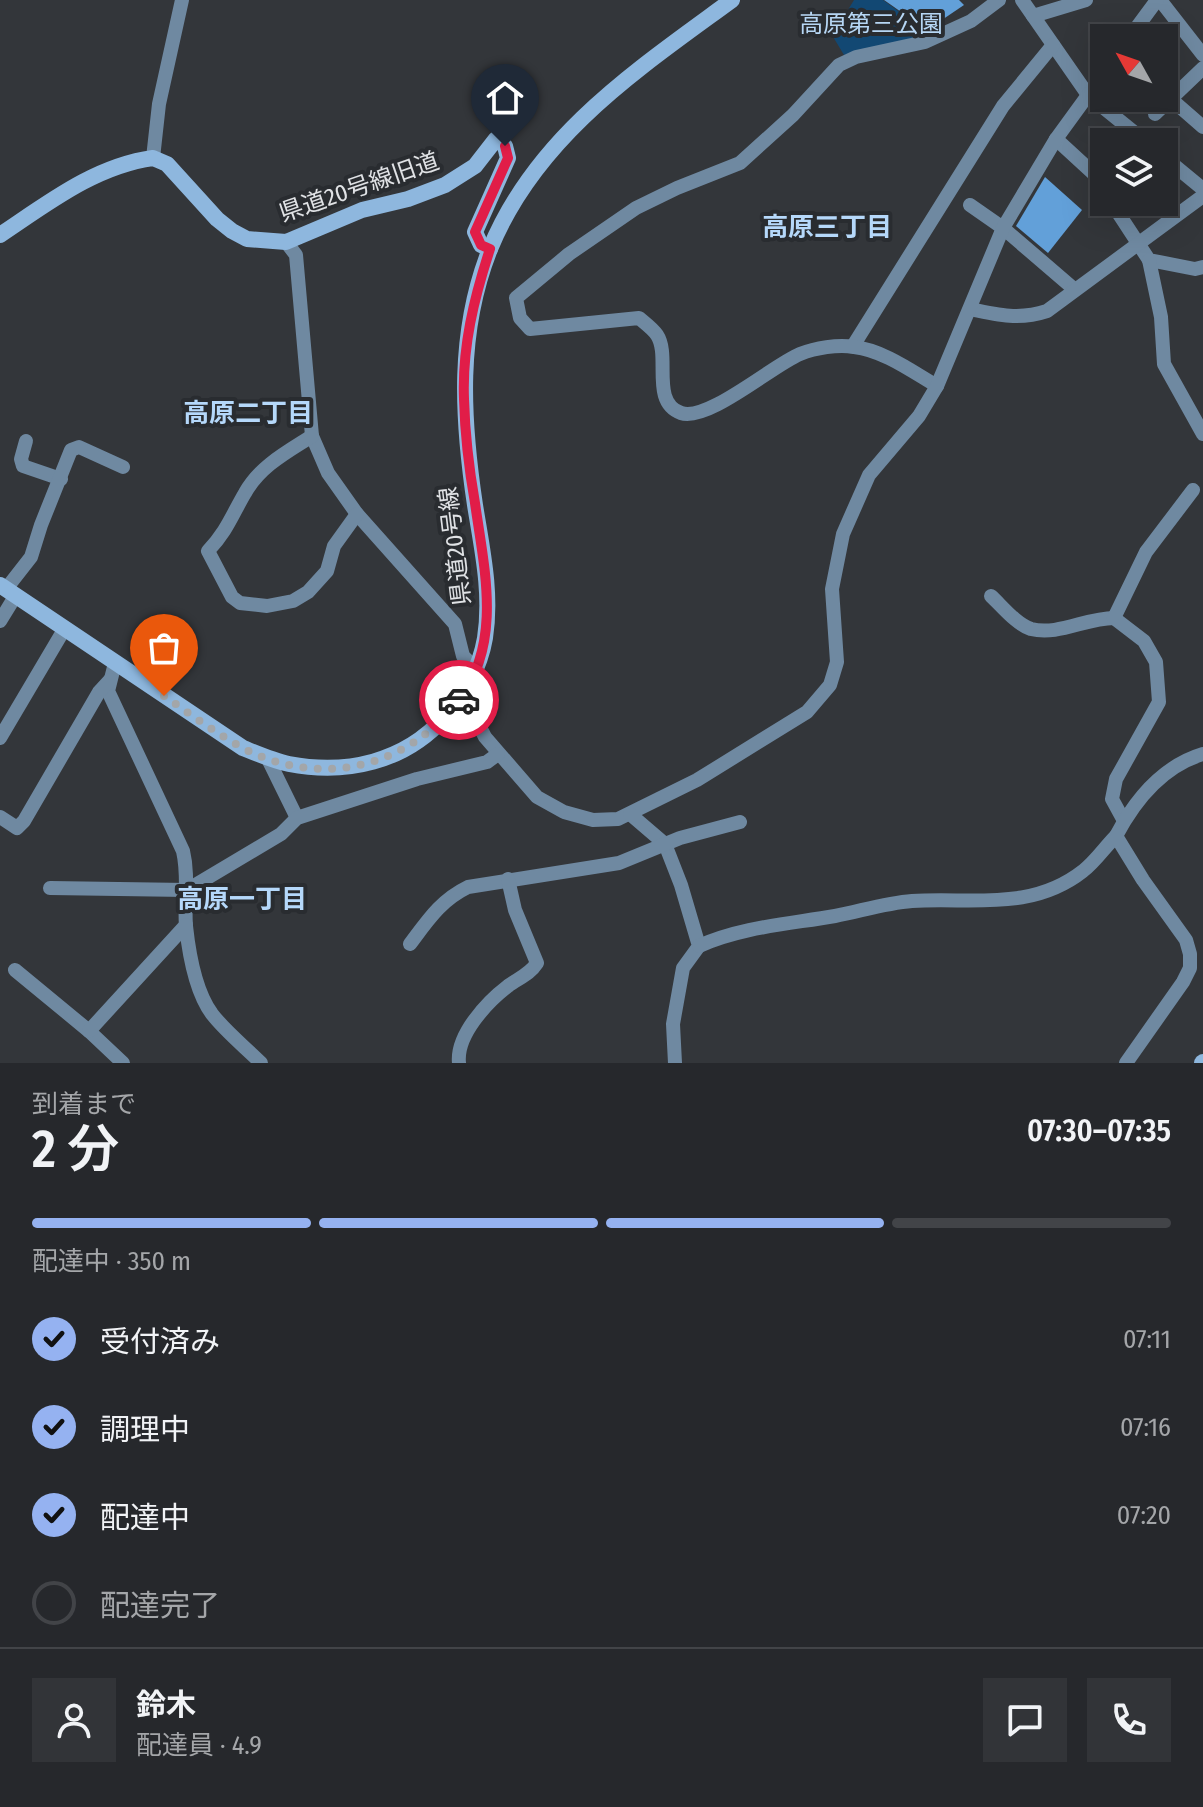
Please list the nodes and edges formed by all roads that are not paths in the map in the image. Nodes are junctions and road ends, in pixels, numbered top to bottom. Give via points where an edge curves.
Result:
1 (182, 0) edge
2 (732, 0) edge
3 (999, 0) edge
4 (1022, 0) edge
5 (1086, 0) edge
6 (1159, 0) edge
7 (1033, 16) junction
8 (1140, 24) edge
9 (1053, 45) junction
10 (1203, 55) edge
11 (1203, 68) edge
12 (1178, 87) edge
13 (1090, 92) edge
14 (1088, 95) junction
15 (1178, 105) edge
16 (1203, 127) edge
17 (1129, 128) edge
18 (1056, 139) junction
19 (153, 158) junction
20 (1178, 168) edge
21 (1090, 170) edge
22 (1203, 189) edge
23 (1203, 196) edge
24 (970, 205) dead end
25 (1119, 216) edge
26 (1003, 228) junction
27 (0, 235) edge
28 (286, 242) junction
29 (1137, 245) junction
30 (490, 249) junction
31 (1149, 260) junction
32 (1203, 267) edge
33 (1074, 289) junction
34 (970, 309) junction
35 (853, 346) junction
36 (937, 386) junction
37 (1203, 434) edge
38 (312, 436) junction
39 (26, 441) dead end
40 (123, 467) dead end
41 (61, 479) junction
42 (1193, 490) dead end
43 (357, 514) junction
44 (7, 590) edge
45 (991, 596) dead end
46 (1114, 618) junction
47 (0, 621) edge
48 (65, 628) junction
49 (115, 663) junction
50 (476, 669) junction
51 (110, 680) junction
52 (463, 694) junction
53 (0, 738) edge
54 (498, 754) junction
55 (1203, 754) edge
56 (267, 757) junction
57 (630, 814) junction
58 (0, 817) edge
59 (297, 818) junction
60 (1124, 821) junction
61 (740, 822) dead end
62 (1116, 836) junction
63 (665, 844) junction
64 (508, 879) junction
65 (50, 888) dead end
66 (187, 890) junction
67 (186, 925) junction
68 (410, 944) dead end
69 (699, 946) junction
70 (15, 970) dead end
71 (89, 1031) junction
72 (123, 1063) edge
73 (261, 1063) edge
74 (459, 1063) edge
75 (675, 1063) edge
76 (1126, 1063) edge

1 - 19 street
2 - 30 main road, 県道20号線 via 639,68 576,123 532,175
3 - 35 street via 971,21 925,42 839,65 740,163 636,208 516,298 520,318 530,329 639,318 658,335 662,382 670,404 681,413 701,412 799,354
4 - 7 street
5 - 7 street
6 - 8 street
6 - 10 street
7 - 9 street
9 - 14 street
9 - 35 street via 1003,106
11 - 12 street
13 - 14 street
14 - 17 street
14 - 18 street
15 - 16 street
18 - 21 street
18 - 26 street
19 - 27 main road via 112,168 74,186
19 - 28 main road, 県道20号線旧道 via 167,164 232,231 247,239
20 - 22 street
23 - 29 street
24 - 26 street
25 - 29 street
26 - 33 street
26 - 34 street
28 - 30 main road, 県道20号線旧道 via 362,210 445,185 475,166 496,139 508,158 475,232 481,245
28 - 38 street via 296,255
29 - 31 street
29 - 33 street
30 - 50 main road, 県道20号線 via 469,328 463,376 466,440 488,590 485,640
31 - 32 street
31 - 37 street via 1164,364
33 - 34 street via 1047,311 1029,317
34 - 36 street
35 - 36 street
36 - 57 street via 869,475 843,534 832,589 837,662 822,697 807,712 697,780
38 - 43 street via 328,473
38 - 43 street via 262,471 224,535 208,551 232,597 267,606 308,592 327,571 334,546
39 - 41 street via 23,466
40 - 41 street via 79,447 71,450
41 - 44 street via 31,557
42 - 46 street via 1146,552
43 - 50 street via 455,624 463,656
44 - 47 street
44 - 48 main road, 県道20号線
45 - 46 street via 1029,628 1054,631
46 - 60 street via 1144,641 1156,662 1159,702 1116,779 1112,799
48 - 49 main road, 県道20号線
48 - 53 street
49 - 51 street
49 - 56 main road, 県道20号線 via 216,732
50 - 52 main road, 県道20号線
51 - 58 street via 24,821 17,828
51 - 66 street via 108,691 183,851
52 - 54 street
52 - 56 main road, 県道20号線 via 423,738 371,763 323,767
54 - 57 street via 537,797 564,812 593,820
54 - 59 street via 487,762
55 - 60 street via 1151,786
56 - 59 street
57 - 63 street
59 - 66 street via 281,834
60 - 62 street
61 - 63 street
62 - 69 street via 1082,872 1023,898 878,905 723,935
62 - 76 street via 1186,940 1190,954 1183,982
63 - 64 street via 619,863
63 - 69 street
64 - 68 street via 450,896
64 - 74 street via 537,963 480,1013 464,1038
65 - 66 street
66 - 67 street
67 - 71 street
67 - 73 street via 203,999 213,1016
69 - 75 street via 683,968 673,1024
70 - 71 street
71 - 72 street

